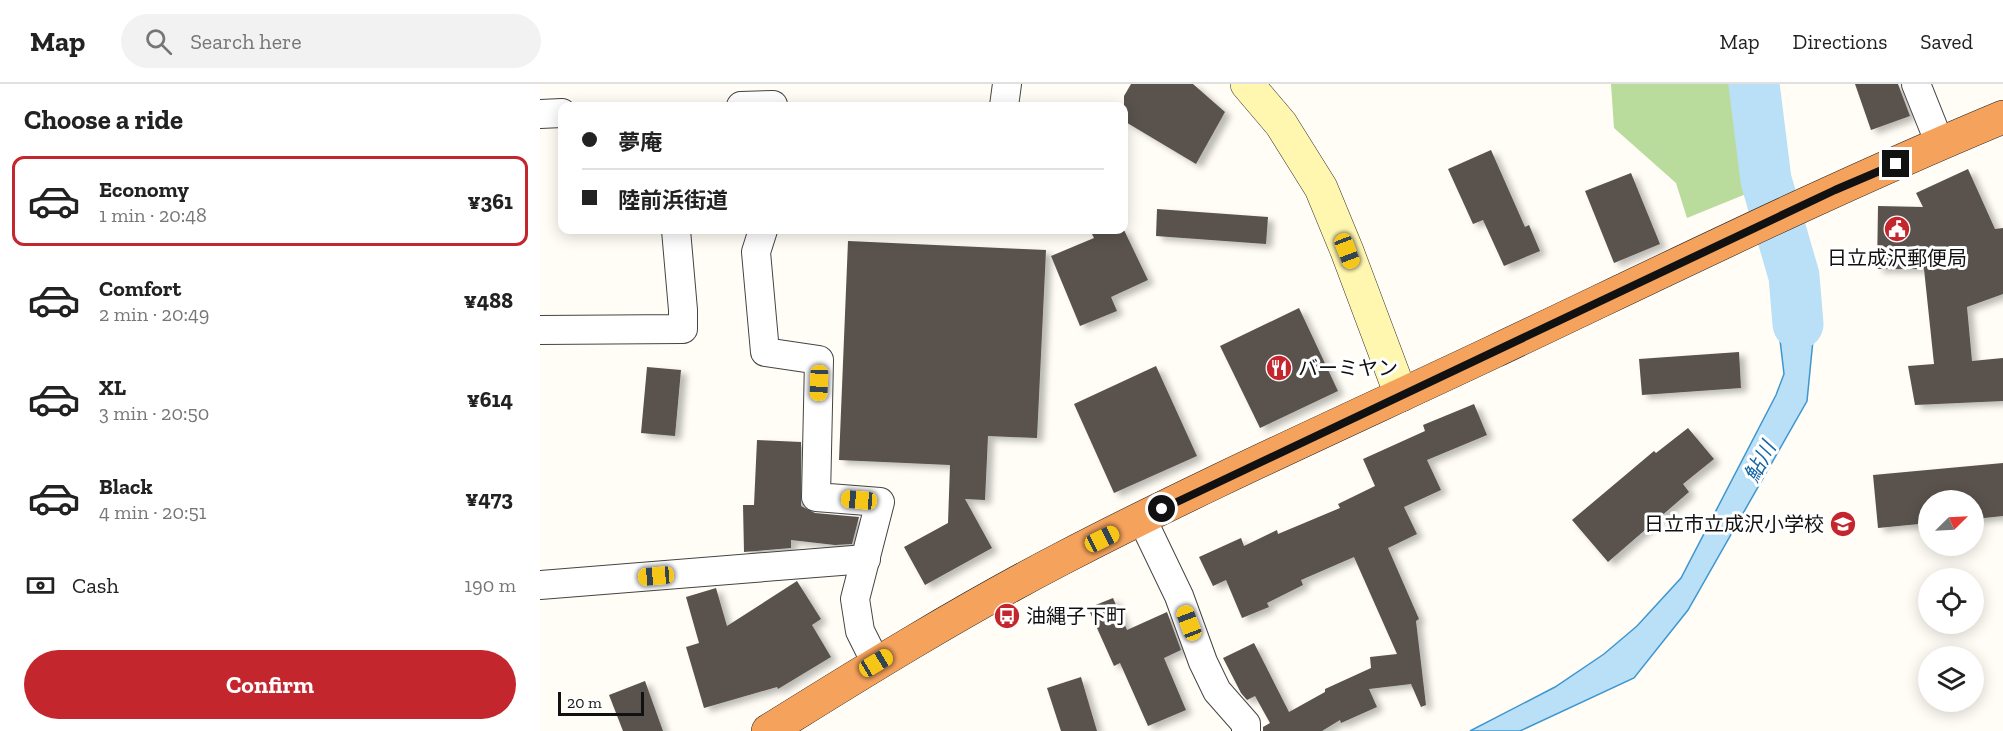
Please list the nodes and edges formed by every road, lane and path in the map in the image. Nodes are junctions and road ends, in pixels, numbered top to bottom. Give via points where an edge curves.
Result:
1 (1007, 84) edge
2 (1247, 84) edge
3 (1916, 84) edge
4 (1005, 102) edge
5 (558, 113) edge
6 (540, 114) edge
7 (2003, 117) edge
8 (1940, 144) junction
9 (676, 234) edge
10 (762, 234) edge
11 (540, 330) edge
12 (1401, 395) junction
13 (1142, 519) junction
14 (866, 559) junction
15 (540, 585) edge
16 (876, 663) junction
17 (768, 731) edge
18 (1246, 731) edge

1 - 4 street
2 - 12 street via 1281,124 1321,188
3 - 8 street
5 - 6 street
7 - 8 highway
8 - 12 highway
9 - 11 street via 683,329
10 - 14 street via 756,252 765,352 819,360 816,497 880,502
12 - 13 highway
13 - 16 highway via 973,606
13 - 18 street via 1179,596 1217,691 1246,724
14 - 15 street
14 - 16 street via 855,600 860,631
16 - 17 highway

